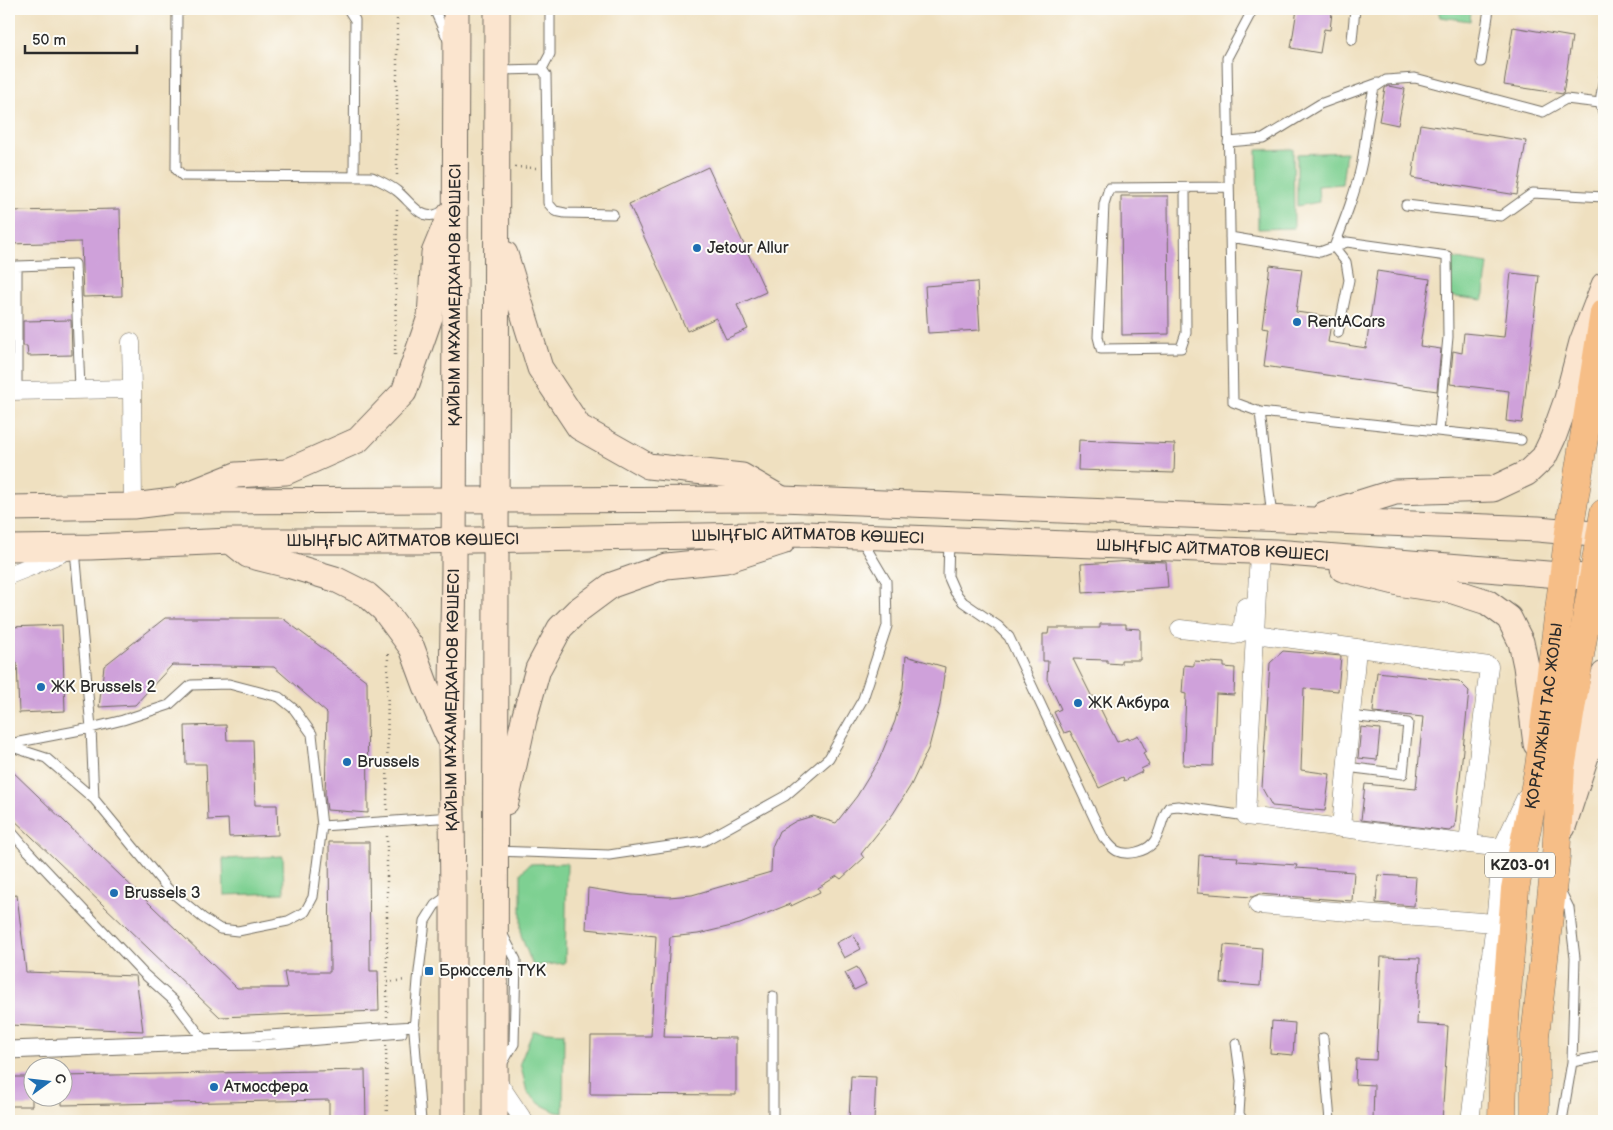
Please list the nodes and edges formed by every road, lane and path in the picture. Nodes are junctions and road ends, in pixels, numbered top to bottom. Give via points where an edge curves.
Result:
1 (13, 9) edge
2 (184, 9) edge
3 (348, 9) edge
4 (396, 9) edge
5 (434, 9) edge
6 (456, 9) edge
7 (496, 9) edge
8 (550, 9) edge
9 (1253, 9) edge
10 (1355, 9) edge
11 (1489, 9) edge
12 (9, 39) edge
13 (1352, 40) dead end
14 (456, 56) junction
15 (1481, 62) dead end
16 (542, 69) junction
17 (496, 70) junction
18 (1604, 77) edge
19 (1386, 80) junction
20 (1600, 103) junction
21 (1604, 115) edge
22 (1228, 142) junction
23 (496, 166) junction
24 (548, 168) junction
25 (354, 177) junction
26 (1229, 187) junction
27 (1186, 188) junction
28 (397, 190) junction
29 (1604, 197) edge
30 (455, 202) junction
31 (1406, 205) dead end
32 (613, 214) dead end
33 (496, 221) junction
34 (1230, 237) junction
35 (1334, 247) junction
36 (1604, 285) edge
37 (1604, 313) edge
38 (1338, 333) dead end
39 (131, 342) dead end
40 (393, 363) dead end
41 (80, 389) junction
42 (132, 389) junction
43 (13, 391) edge
44 (1260, 412) junction
45 (1439, 431) junction
46 (1521, 440) dead end
47 (496, 499) junction
48 (782, 499) junction
49 (173, 500) junction
50 (454, 500) junction
51 (133, 506) junction
52 (9, 508) edge
53 (1272, 517) junction
54 (1308, 519) junction
55 (1603, 527) edge
56 (1569, 532) junction
57 (805, 534) junction
58 (860, 537) junction
59 (496, 540) junction
60 (949, 540) junction
61 (231, 541) junction
62 (454, 541) junction
63 (75, 546) junction
64 (9, 548) edge
65 (1260, 552) junction
66 (9, 575) edge
67 (1564, 576) junction
68 (1598, 578) edge
69 (1180, 629) dead end
70 (1255, 634) junction
71 (386, 643) dead end
72 (1358, 648) junction
73 (1604, 674) edge
74 (1351, 716) junction
75 (91, 728) junction
76 (451, 742) junction
77 (9, 745) edge
78 (1539, 766) junction
79 (1346, 767) junction
80 (94, 799) junction
81 (1246, 816) junction
82 (452, 817) junction
83 (387, 821) junction
84 (322, 826) junction
85 (1341, 828) junction
86 (9, 829) edge
87 (1468, 844) junction
88 (1502, 848) junction
89 (496, 851) junction
90 (1555, 867) junction
91 (454, 891) junction
92 (1258, 905) dead end
93 (1495, 923) junction
94 (408, 980) dead end
95 (387, 982) junction
96 (773, 996) dead end
97 (414, 1029) junction
98 (386, 1031) junction
99 (1323, 1038) dead end
100 (203, 1039) junction
101 (1236, 1043) dead end
102 (9, 1046) edge
103 (9, 1054) edge
104 (1604, 1056) edge
105 (1572, 1062) junction
106 (495, 1077) junction
107 (387, 1121) edge
108 (421, 1121) edge
109 (453, 1121) edge
110 (495, 1121) edge
111 (524, 1121) edge
112 (774, 1121) edge
113 (1243, 1121) edge
114 (1330, 1121) edge
115 (1470, 1121) edge
116 (1502, 1121) edge
117 (1535, 1121) edge
118 (1562, 1121) edge

1 - 12 path
2 - 25 lane via 177,13 176,169 183,176
3 - 25 lane via 355,20
4 - 28 path
5 - 14 lane
6 - 14 main road, ҚАЙЫМ МҰХАМЕДХАНОВ КӨШЕСІ
7 - 17 main road
8 - 16 lane via 550,54
9 - 22 lane via 1227,58
10 - 13 lane
11 - 15 lane
14 - 30 main road, ҚАЙЫМ МҰХАМЕДХАНОВ КӨШЕСІ
16 - 17 lane
16 - 24 lane via 546,75
17 - 23 main road
18 - 20 lane
19 - 20 lane via 1415,78 1543,112 1566,99
19 - 22 lane via 1320,104 1263,138
19 - 35 lane via 1374,88 1354,195
20 - 21 lane
22 - 26 lane
23 - 24 path
23 - 33 main road
24 - 32 lane via 548,203 555,211
25 - 28 lane via 372,177
26 - 27 lane
26 - 34 lane
27 - 27 lane via 1109,188 1104,204 1098,337 1101,349 1181,348 1186,333
28 - 30 lane via 418,212 429,215 441,213
28 - 40 path
29 - 31 lane via 1533,193 1501,216
30 - 49 main road via 434,253 430,317 404,392 358,440 286,472 236,476
30 - 50 main road, ҚАЙЫМ МҰХАМЕДХАНОВ КӨШЕСІ
33 - 47 main road
33 - 48 main road via 540,368 579,427 648,466 742,476
34 - 35 lane via 1320,252
34 - 44 lane via 1233,402
35 - 38 lane via 1346,262 1349,280
35 - 45 lane via 1347,242 1447,256 1448,337
36 - 54 main road via 1582,342 1553,438 1544,457 1527,473 1493,489 1395,492
37 - 56 main road, ҚОРҒАЛЖЫН ТАС ЖОЛЫ / KZ03-01
39 - 42 street
41 - 42 street
41 - 43 street
41 - 43 lane via 75,264 17,266
42 - 51 street
44 - 45 lane
44 - 53 lane
45 - 46 lane
47 - 48 main road
47 - 50 main road
47 - 59 main road
48 - 53 main road
49 - 50 main road
49 - 51 main road
50 - 62 main road, ҚАЙЫМ МҰХАМЕДХАНОВ КӨШЕСІ
51 - 52 main road
53 - 54 main road
54 - 56 main road
55 - 56 main road
55 - 68 main road, ҚОРҒАЛЖЫН ТАС ЖОЛЫ / KZ03-01
56 - 67 main road, ҚОРҒАЛЖЫН ТАС ЖОЛЫ / KZ03-01
57 - 58 main road, ШЫҢҒЫС АЙТМАТОВ КӨШЕСІ
57 - 59 main road, ШЫҢҒЫС АЙТМАТОВ КӨШЕСІ
57 - 89 main road via 726,560 666,566 612,585 560,628 538,669
58 - 60 main road, ШЫҢҒЫС АЙТМАТОВ КӨШЕСІ
58 - 89 lane via 886,581 887,626 862,699 829,758 785,796 704,840 609,855
59 - 62 main road, ШЫҢҒЫС АЙТМАТОВ КӨШЕСІ
59 - 89 main road
60 - 65 main road, ШЫҢҒЫС АЙТМАТОВ КӨШЕСІ
60 - 81 lane via 948,576 955,592 1009,638 1103,837 1116,851 1140,851 1154,842 1169,807
61 - 62 main road, ШЫҢҒЫС АЙТМАТОВ КӨШЕСІ
61 - 63 main road, ШЫҢҒЫС АЙТМАТОВ КӨШЕСІ
61 - 76 main road via 248,556 335,579 367,595 384,610 412,648
62 - 76 main road, ҚАЙЫМ МҰХАМЕДХАНОВ КӨШЕСІ
63 - 64 main road, ШЫҢҒЫС АЙТМАТОВ КӨШЕСІ
63 - 66 street
63 - 75 lane
65 - 67 main road, ШЫҢҒЫС АЙТМАТОВ КӨШЕСІ
65 - 69 street via 1244,608 1242,632 1235,635
65 - 70 street
65 - 78 main road via 1402,584 1453,591 1487,602 1509,618 1521,642 1526,666
67 - 68 main road, ШЫҢҒЫС АЙТМАТОВ КӨШЕСІ
67 - 78 main road, ҚОРҒАЛЖЫН ТАС ЖОЛЫ / KZ03-01
68 - 90 main road, ҚОРҒАЛЖЫН ТАС ЖОЛЫ / KZ03-01 via 1561,768
70 - 72 street
70 - 81 street
71 - 83 path via 389,655
72 - 74 street
72 - 87 street via 1489,666
73 - 90 main road via 1588,750 1566,815
74 - 79 street
74 - 79 lane via 1408,723 1403,774
75 - 77 lane
75 - 80 lane
75 - 84 lane via 168,705 191,685 229,684 279,697 294,710 312,734
76 - 82 main road, ҚАЙЫМ МҰХАМЕДХАНОВ КӨШЕСІ
77 - 80 lane via 46,758
78 - 88 street
78 - 116 main road, ҚОРҒАЛЖЫН ТАС ЖОЛЫ / KZ03-01 via 1515,889 1504,1033
79 - 85 street
80 - 84 lane via 168,889 220,929 238,931 288,921 305,912 313,897
81 - 85 street
82 - 83 lane
82 - 91 main road, ҚАЙЫМ МҰХАМЕДХАНОВ КӨШЕСІ
83 - 84 lane
83 - 95 path
85 - 87 street
86 - 100 lane via 137,967 174,1001
87 - 88 street
88 - 93 street
89 - 106 main road
90 - 105 lane via 1569,908 1575,958
90 - 117 main road, ҚОРҒАЛЖЫН ТАС ЖОЛЫ / KZ03-01 via 1535,1036
91 - 97 lane via 435,905 424,921
91 - 109 main road, ҚАЙЫМ МҰХАМЕДХАНОВ КӨШЕСІ
92 - 93 street
93 - 115 street
94 - 95 path
95 - 98 path
96 - 112 lane
97 - 98 lane
97 - 108 lane
98 - 100 lane
98 - 103 lane via 260,1045
98 - 107 path
99 - 114 lane
100 - 102 lane
101 - 113 lane via 1241,1081 1239,1114
104 - 105 lane
105 - 118 lane
106 - 110 main road
106 - 111 street

